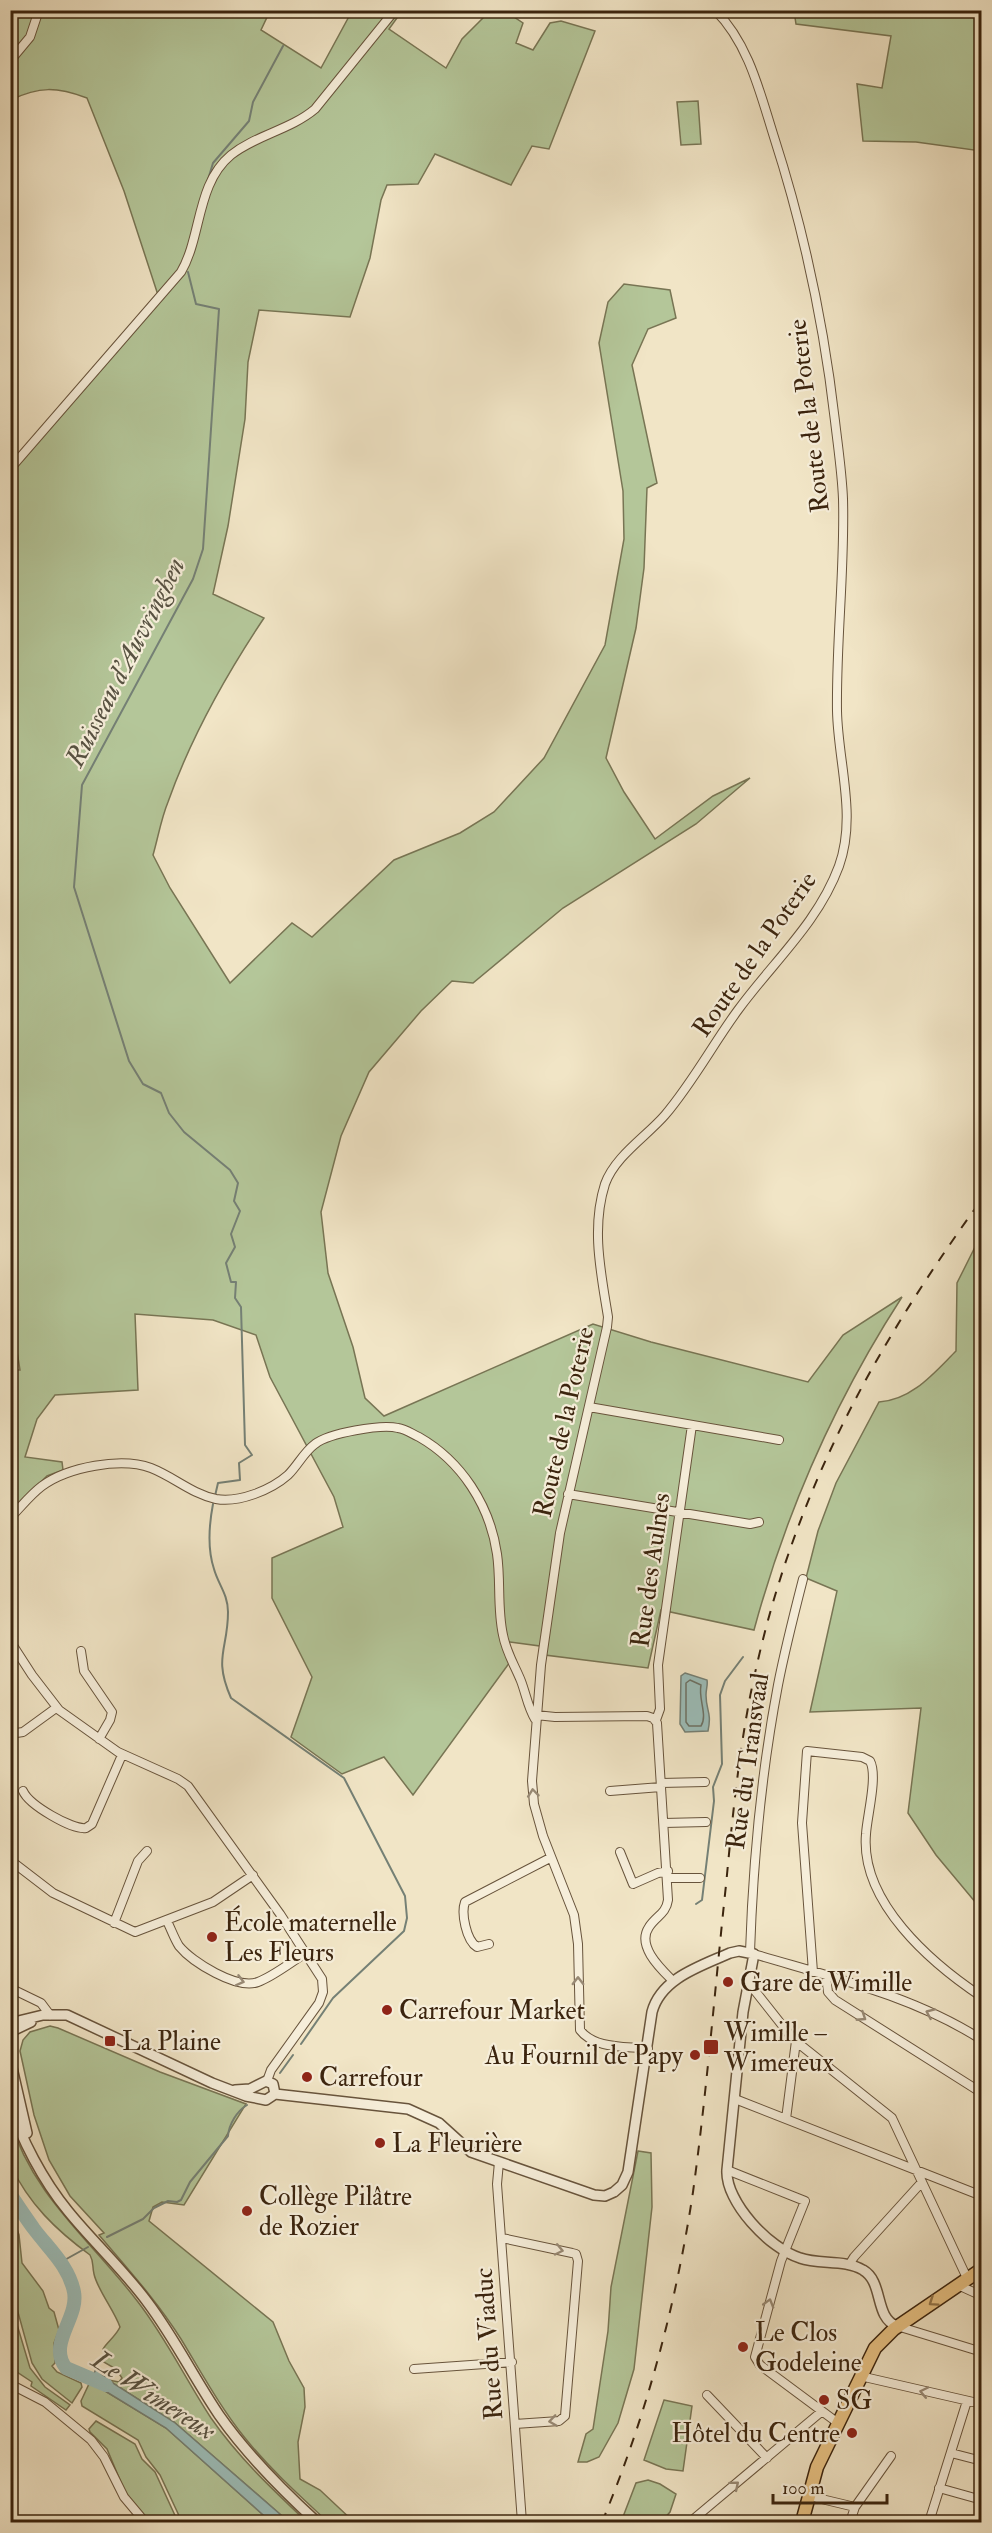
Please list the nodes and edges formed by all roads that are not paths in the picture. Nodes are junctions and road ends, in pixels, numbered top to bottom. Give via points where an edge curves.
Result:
1 (39, 10) edge
2 (395, 10) edge
3 (715, 10) edge
4 (729, 10) edge
5 (723, 18) junction
6 (10, 61) edge
7 (10, 469) edge
8 (589, 1407) junction
9 (692, 1425) junction
10 (779, 1440) dead end
11 (568, 1494) junction
12 (680, 1512) junction
13 (10, 1518) edge
14 (759, 1522) dead end
15 (803, 1579) dead end
16 (10, 1641) edge
17 (81, 1651) dead end
18 (56, 1708) junction
19 (536, 1718) junction
20 (656, 1720) junction
21 (10, 1734) edge
22 (99, 1739) junction
23 (122, 1755) junction
24 (705, 1782) dead end
25 (661, 1785) junction
26 (23, 1791) dead end
27 (610, 1791) dead end
28 (706, 1822) dead end
29 (664, 1823) junction
30 (147, 1851) dead end
31 (620, 1852) dead end
32 (550, 1858) junction
33 (10, 1860) edge
34 (253, 1875) junction
35 (668, 1875) junction
36 (700, 1878) dead end
37 (167, 1920) junction
38 (114, 1923) junction
39 (489, 1944) dead end
40 (306, 1953) junction
41 (752, 1953) junction
42 (813, 1972) junction
43 (826, 1976) junction
44 (673, 1981) junction
45 (748, 1982) junction
46 (10, 1988) edge
47 (981, 1997) edge
48 (50, 2015) junction
49 (10, 2023) edge
50 (10, 2032) edge
51 (981, 2040) edge
52 (796, 2041) junction
53 (648, 2049) junction
54 (10, 2059) edge
55 (267, 2081) junction
56 (257, 2085) junction
57 (229, 2090) junction
58 (981, 2093) edge
59 (275, 2094) junction
60 (260, 2098) junction
61 (735, 2099) junction
62 (10, 2102) edge
63 (786, 2119) junction
64 (35, 2158) junction
65 (499, 2162) junction
66 (727, 2170) junction
67 (917, 2171) junction
68 (922, 2181) junction
69 (981, 2196) edge
70 (502, 2238) junction
71 (785, 2251) junction
72 (849, 2265) junction
73 (981, 2269) edge
74 (963, 2282) junction
75 (981, 2296) edge
76 (897, 2326) junction
77 (981, 2352) edge
78 (512, 2362) junction
79 (414, 2369) dead end
80 (860, 2376) junction
81 (10, 2384) edge
82 (707, 2396) dead end
83 (967, 2401) junction
84 (981, 2404) edge
85 (821, 2412) junction
86 (838, 2423) junction
87 (515, 2424) junction
88 (951, 2453) junction
89 (891, 2456) dead end
90 (767, 2458) junction
91 (981, 2461) edge
92 (939, 2488) junction
93 (809, 2496) junction
94 (981, 2500) edge
95 (855, 2507) junction
96 (146, 2523) edge
97 (317, 2523) edge
98 (522, 2523) edge
99 (690, 2523) edge
100 (802, 2523) edge
101 (850, 2523) edge
102 (929, 2523) edge

1 - 6 street via 30,37
2 - 7 street via 315,109 246,145 220,166 208,189 181,272
3 - 5 street, Route de la Poterie
4 - 5 street
5 - 8 street, Route de la Poterie via 751,66 782,160 804,244 828,365 842,492 837,719 846,833 836,874 808,924 741,1006 666,1114 607,1179 599,1210 598,1243 608,1322
8 - 9 street
8 - 11 street, Route de la Poterie
9 - 10 street
9 - 12 street, Rue des Aulnes
11 - 12 street
11 - 19 street, Route de la Poterie via 544,1638
12 - 14 street via 750,1524
12 - 20 street, Rue des Aulnes via 658,1665 660,1709
13 - 19 street via 40,1487 80,1469 141,1465 202,1494 232,1499 279,1481 323,1439 383,1427 401,1428 452,1461 482,1506 497,1552 504,1642
15 - 41 street, Rue du Transvaal via 779,1682 765,1769 754,1860
16 - 18 street
17 - 22 street via 84,1671 112,1712
18 - 21 street via 23,1732
18 - 22 street
19 - 20 street via 647,1716
32 -> 19 street, Route de la Poterie via 533,1793
20 - 25 street, Rue des Aulnes
22 - 23 street
23 - 26 street via 92,1824 86,1828 76,1828 32,1803
23 - 34 street via 188,1786
24 - 25 street
25 - 27 street
25 - 29 street, Rue des Aulnes
28 - 29 street
29 - 35 street, Rue des Aulnes
30 - 38 street via 138,1861
31 - 35 street via 633,1884 658,1873
32 - 39 street via 465,1902 463,1913 472,1943 477,1947
53 -> 32 street, Route de la Poterie via 598,2043 580,2030 574,1915
33 - 38 street via 50,1891
34 - 37 street via 218,1900
34 - 40 street
35 - 36 street
35 - 44 street, Rue des Aulnes via 667,1907 649,1927 645,1940 656,1962
37 - 38 street via 135,1932
37 -> 40 street via 185,1952 217,1974 247,1983 258,1982
40 - 55 street via 322,1979 321,1998
41 - 42 street
41 - 44 street via 730,1953
41 - 45 street
42 - 43 street
42 - 47 street via 802,1816 807,1751 870,1761 873,1773 866,1844 876,1889 930,1958
51 -> 43 street via 908,2003
43 -> 58 street via 828,1992 835,2000
44 - 53 street via 656,2000
45 - 52 street
45 - 61 street
46 - 48 street via 41,2003
48 - 49 street
48 - 50 street
48 - 57 street via 71,2017
52 - 63 street
52 - 67 street via 889,2115
53 - 65 street via 628,2172 614,2192 601,2196 586,2193
54 - 64 street
55 - 56 street
55 - 59 street via 274,2085
56 - 57 street
56 - 60 street
57 - 60 street
59 - 60 street via 268,2100
59 - 65 street via 408,2109 439,2123 468,2151
61 - 63 street
61 - 66 street
62 - 64 street
63 - 67 street
64 - 97 street via 64,2206 159,2317 233,2434
65 - 70 street, Rue du Viaduc
66 - 71 street via 728,2185 741,2208
66 - 71 street via 805,2201
67 - 68 street
67 - 69 street
68 - 72 street
68 - 74 street
70 - 78 street, Rue du Viaduc
70 -> 87 street via 576,2254 578,2261 565,2416 559,2421
71 - 72 street via 804,2260
85 -> 71 street via 760,2365 756,2357
72 - 76 street via 872,2278 886,2318
73 - 74 main road
74 - 75 street
74 -> 76 main road
76 - 77 street
76 - 80 main road via 874,2348
78 - 79 street
78 - 87 street, Rue du Viaduc
83 -> 80 street
80 - 86 main road
81 - 96 street via 45,2402 87,2436
82 - 90 street
83 - 84 street
83 - 88 street
85 - 86 street
85 - 90 street
86 - 93 main road via 817,2467
87 - 98 street, Rue du Viaduc
88 - 91 street
88 - 92 street
89 - 95 street
99 -> 90 street
92 - 94 street
92 - 102 street
93 - 95 street
93 - 100 main road
95 - 101 street

